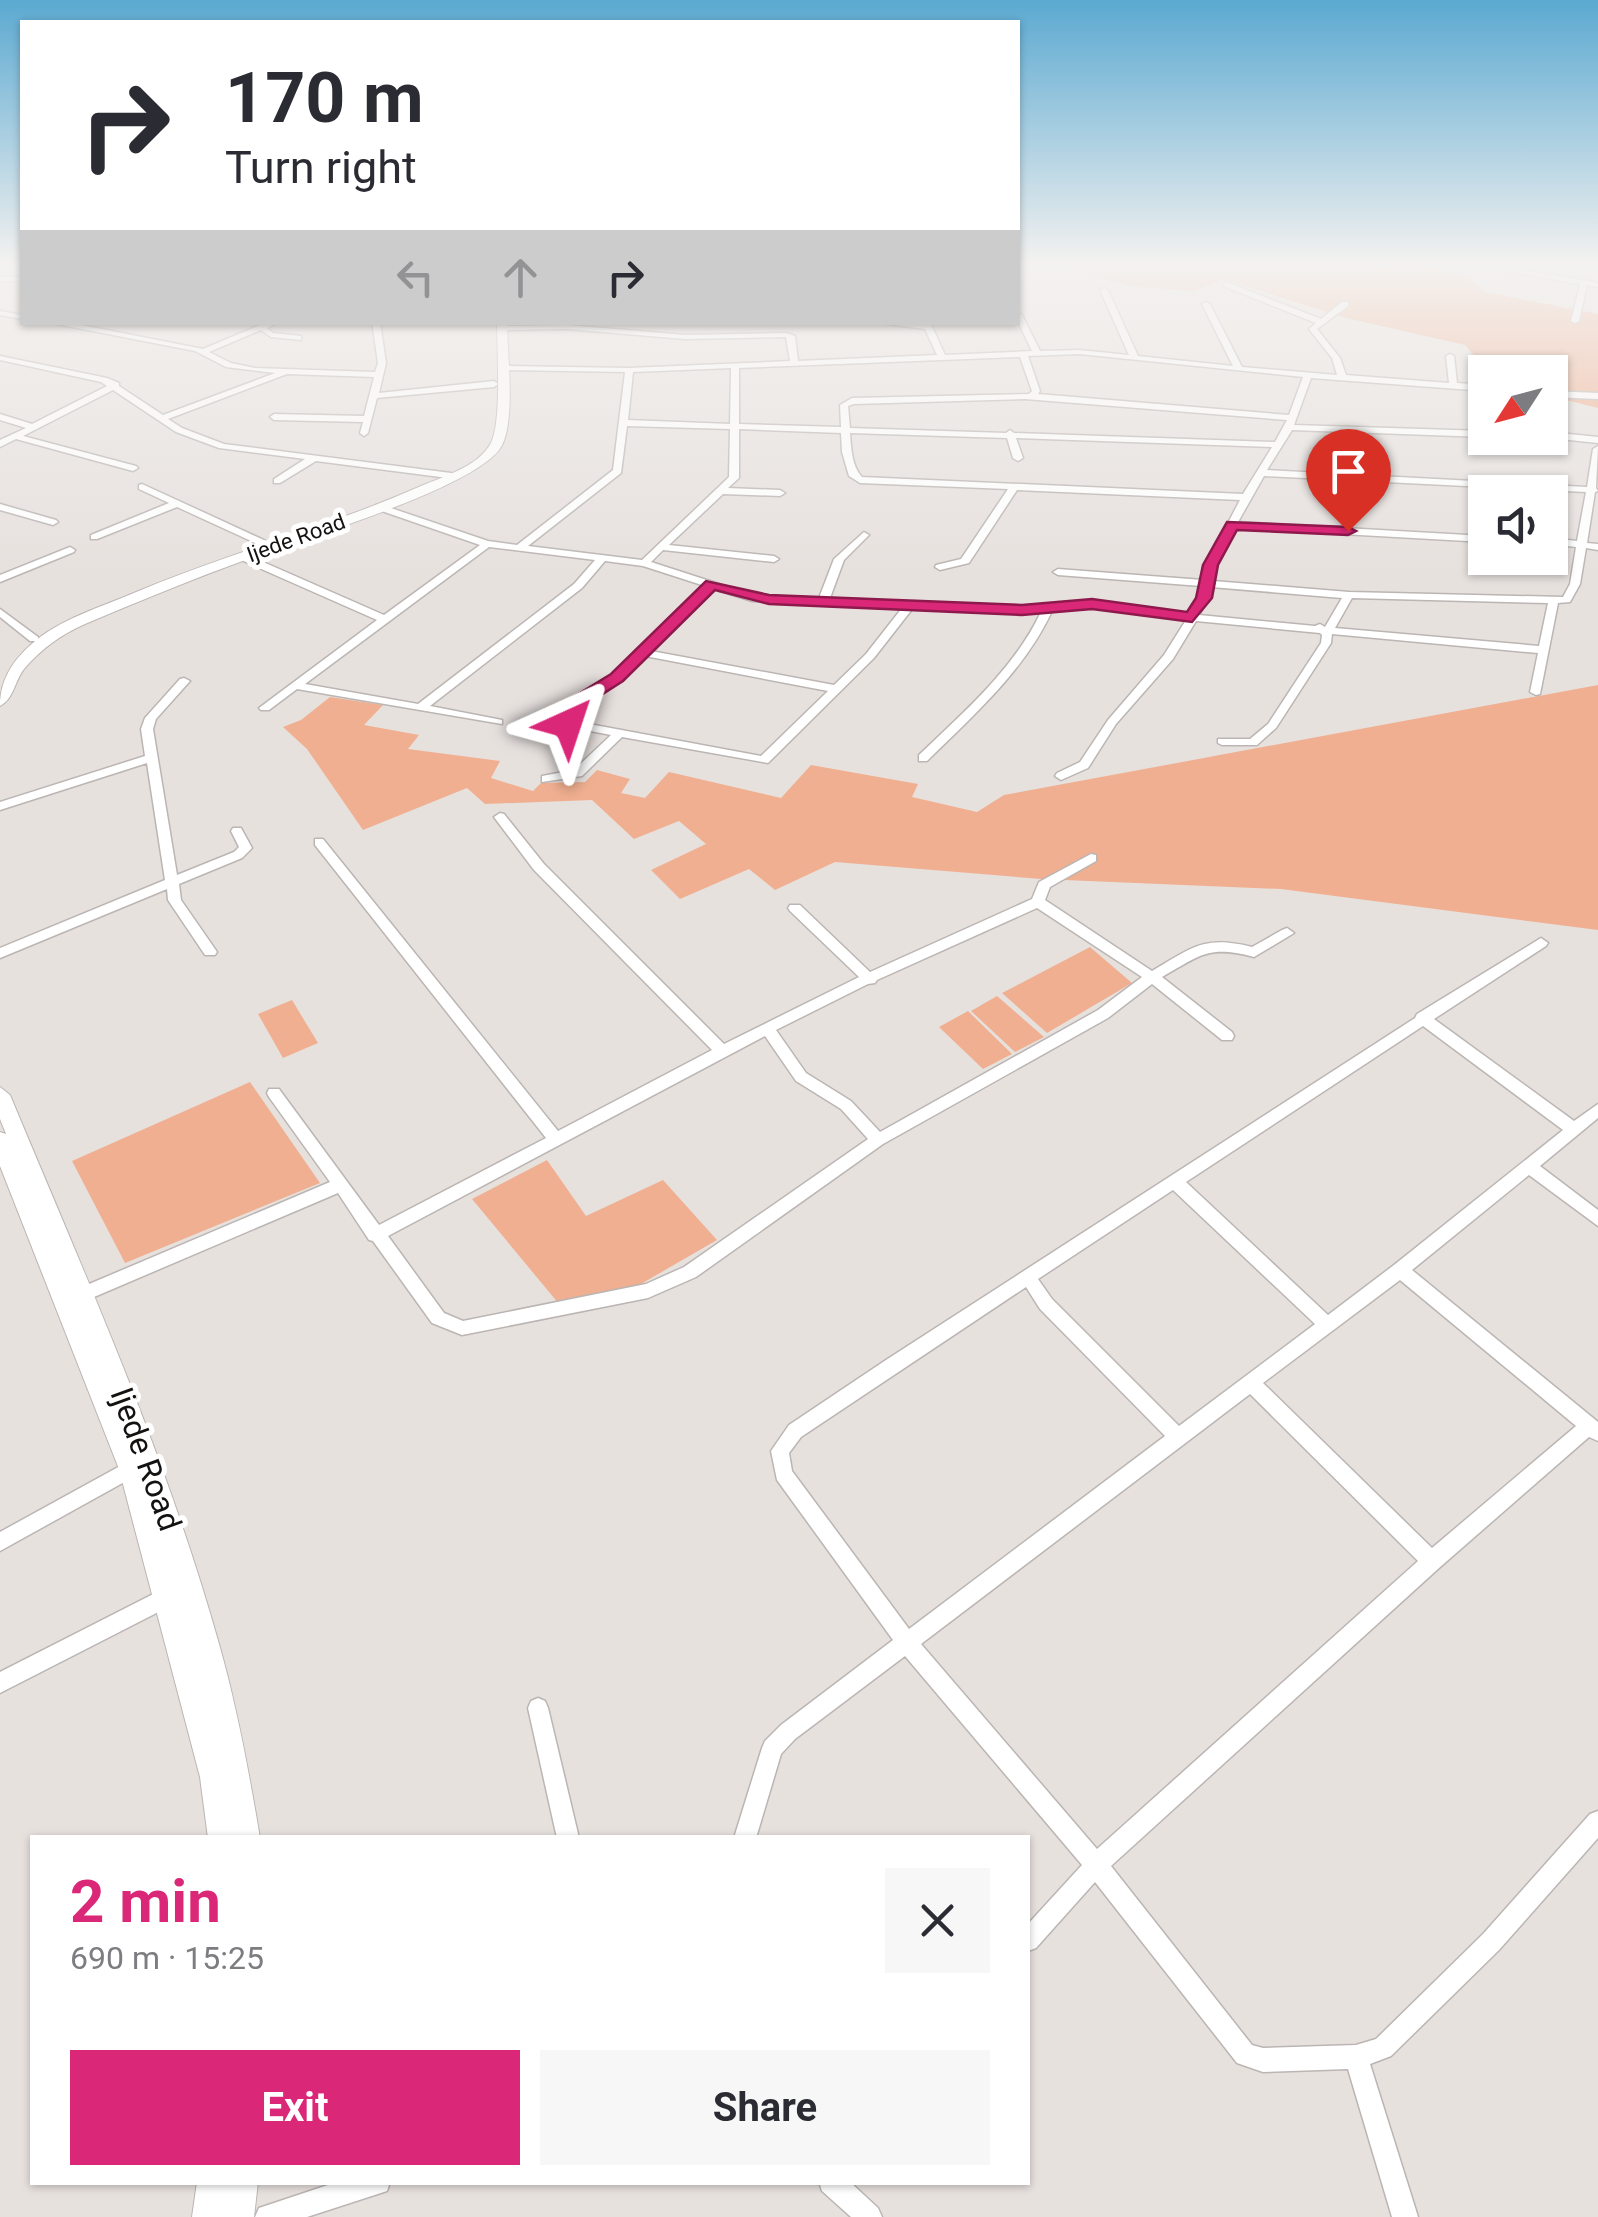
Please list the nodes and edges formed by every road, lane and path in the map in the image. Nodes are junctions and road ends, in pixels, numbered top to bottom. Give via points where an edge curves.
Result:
1 (41, 367) edge
2 (249, 367) edge
3 (379, 367) edge
4 (496, 367) edge
5 (696, 367) edge
6 (734, 367) edge
7 (1028, 367) edge
8 (1225, 367) edge
9 (1339, 367) edge
10 (1451, 367) edge
11 (503, 368) joint
12 (1238, 369) joint
13 (629, 370) junction
14 (287, 372) junction
15 (380, 375) junction
16 (1308, 375) junction
17 (1342, 376) junction
18 (494, 384) junction
19 (1453, 384) junction
20 (116, 385) junction
21 (1468, 386) edge
22 (1568, 395) edge
23 (376, 396) junction
24 (1032, 396) junction
25 (1598, 396) edge
26 (1003, 398) junction
27 (0, 417) edge
28 (274, 417) dead end
29 (163, 418) junction
30 (367, 419) junction
31 (1290, 422) junction
32 (626, 423) junction
33 (736, 426) junction
34 (33, 427) junction
35 (845, 428) junction
36 (364, 433) dead end
37 (1008, 433) junction
38 (1468, 433) edge
39 (14, 436) junction
40 (1568, 437) edge
41 (1598, 440) edge
42 (0, 444) edge
43 (1274, 444) junction
44 (1598, 449) edge
45 (314, 458) junction
46 (1018, 458) dead end
47 (132, 468) dead end
48 (1262, 473) junction
49 (448, 475) junction
50 (276, 481) dead end
51 (1015, 486) junction
52 (142, 487) dead end
53 (1593, 490) edge
54 (722, 491) junction
55 (780, 493) dead end
56 (1246, 497) junction
57 (175, 504) junction
58 (0, 506) edge
59 (379, 508) junction
60 (53, 522) dead end
61 (1232, 525) junction
62 (864, 536) dead end
63 (94, 537) dead end
64 (1468, 538) edge
65 (1568, 543) edge
66 (263, 544) junction
67 (487, 544) junction
68 (1582, 544) junction
69 (661, 547) junction
70 (1598, 547) edge
71 (519, 548) junction
72 (70, 550) dead end
73 (243, 557) junction
74 (603, 557) junction
75 (774, 559) dead end
76 (644, 563) junction
77 (940, 567) dead end
78 (1058, 572) dead end
79 (0, 579) edge
80 (1204, 583) junction
81 (712, 585) junction
82 (1349, 595) junction
83 (823, 602) junction
84 (1552, 602) junction
85 (910, 606) junction
86 (1048, 608) junction
87 (0, 612) edge
88 (1192, 618) junction
89 (384, 619) junction
90 (1325, 628) junction
91 (34, 639) junction
92 (1544, 650) junction
93 (640, 652) junction
94 (0, 677) edge
95 (184, 681) dead end
96 (297, 686) junction
97 (837, 689) junction
98 (1536, 692) dead end
99 (0, 701) edge
100 (422, 707) junction
101 (265, 708) dead end
102 (498, 722) dead end
103 (621, 732) junction
104 (1222, 741) dead end
105 (153, 757) junction
106 (923, 758) dead end
107 (1061, 776) dead end
108 (546, 779) dead end
109 (0, 806) edge
110 (500, 817) dead end
111 (238, 832) dead end
112 (319, 842) dead end
113 (1091, 858) dead end
114 (170, 882) junction
115 (1038, 902) junction
116 (795, 908) dead end
117 (1287, 932) dead end
118 (1541, 943) dead end
119 (210, 952) dead end
120 (0, 953) edge
121 (1152, 977) junction
122 (870, 980) junction
123 (1422, 1018) junction
124 (768, 1029) junction
125 (1227, 1036) dead end
126 (722, 1051) junction
127 (274, 1093) dead end
128 (0, 1096) edge
129 (1598, 1110) edge
130 (1573, 1129) junction
131 (0, 1140) edge
132 (878, 1140) junction
133 (557, 1141) junction
134 (1531, 1168) junction
135 (1174, 1182) junction
136 (340, 1185) junction
137 (1598, 1219) edge
138 (375, 1235) junction
139 (1400, 1270) junction
140 (1029, 1278) junction
141 (81, 1295) junction
142 (1325, 1323) junction
143 (102, 1370) junction
144 (1250, 1382) junction
145 (1594, 1430) edge
146 (1177, 1436) junction
147 (131, 1469) junction
148 (0, 1542) edge
149 (1432, 1561) junction
150 (169, 1596) junction
151 (905, 1640) junction
152 (0, 1683) edge
153 (538, 1708) dead end
154 (1598, 1822) edge
155 (222, 1835) edge
156 (246, 1835) edge
157 (567, 1835) edge
158 (745, 1835) edge
159 (1096, 1865) junction
160 (1030, 1938) edge
161 (1356, 2058) junction
162 (214, 2185) edge
163 (242, 2185) edge
164 (369, 2185) edge
165 (834, 2185) edge
166 (209, 2217) edge
167 (237, 2217) edge
168 (268, 2217) edge
169 (870, 2217) edge
170 (1405, 2217) edge

1 - 20 street
2 - 14 street
3 - 15 street
4 - 18 main road, Ijede Road
5 - 13 street
6 - 33 street
7 - 24 street
8 - 12 street
9 - 17 street
10 - 19 street
11 - 13 street
11 - 59 main road, Ijede Road via 502,427 488,456 466,473
12 - 16 street
13 - 32 street
14 - 15 street
14 - 29 street
15 - 23 street
16 - 17 street
16 - 31 street
17 - 19 street
18 - 23 street
18 - 49 main road, Ijede Road via 486,445
19 - 21 street
20 - 29 street
20 - 34 street
22 - 25 street
23 - 30 street
24 - 26 street
24 - 31 street via 1153,403
26 - 35 street via 852,401 844,406
26 - 37 street
27 - 34 street
28 - 30 street
29 - 45 street via 222,446
30 - 36 street
31 - 38 street
31 - 43 street
32 - 33 street
32 - 71 street via 618,471
33 - 35 street
33 - 54 street via 736,471
34 - 39 street
35 - 37 street
35 - 51 street via 860,480
37 - 43 street
37 - 46 street
39 - 42 street
39 - 47 street
40 - 41 street
43 - 48 street
44 - 53 street
45 - 49 street
45 - 50 street
48 - 53 street
48 - 56 street
49 - 66 main road, Ijede Road
51 - 56 street
51 - 77 street via 965,561
52 - 57 street
53 - 68 street
54 - 55 street
54 - 69 street
56 - 61 street
57 - 63 street
57 - 66 street
58 - 60 street
59 - 67 street
59 - 73 main road, Ijede Road
61 - 64 street
61 - 80 street
62 - 83 street via 836,564
65 - 68 street
66 - 91 main road, Ijede Road via 106,602
67 - 71 street
67 - 89 street
68 - 70 street
68 - 84 street via 1572,595
69 - 75 street
69 - 76 street
71 - 74 street
72 - 79 street
73 - 89 street
73 - 99 main road, Ijede Road via 68,626 16,669
74 - 76 street
74 - 100 street via 578,586
76 - 81 street
78 - 80 street
80 - 82 street
80 - 88 street
81 - 83 street via 752,598
81 - 93 street
82 - 84 street
82 - 90 street
83 - 85 street
84 - 92 street
85 - 86 street
85 - 97 street
86 - 88 street via 1092,604
86 - 106 street via 1039,630
87 - 91 street
88 - 90 street
88 - 107 street via 1084,766
89 - 96 street
90 - 92 street
90 - 104 street via 1326,643 1272,726 1253,743
91 - 94 main road, Ijede Road
92 - 98 street
93 - 97 street
93 - 103 street via 566,715 568,724
95 - 105 street via 151,718
96 - 100 street
96 - 101 street
97 - 103 street via 764,760
100 - 102 street
103 - 108 street via 578,774
105 - 109 street
105 - 114 street
110 - 126 street via 539,867
111 - 114 street via 244,852
112 - 133 street
113 - 115 street via 1044,885
114 - 119 street via 174,900
114 - 120 street
115 - 121 street
115 - 122 street
116 - 122 street
117 - 121 street via 1254,952 1202,948
118 - 123 street
121 - 125 street
121 - 132 street via 1103,1014
122 - 124 street
123 - 130 street
123 - 135 street
124 - 126 street
124 - 132 street via 801,1077 846,1105
126 - 133 street
127 - 136 street
128 - 141 main road, Ijede Road
129 - 130 street
130 - 134 street
131 - 143 main road, Ijede Road
132 - 138 street via 690,1272 648,1291 571,1308 449,1326
133 - 138 street
134 - 137 street
134 - 139 street
135 - 140 street
135 - 142 street
136 - 138 street
136 - 141 street
139 - 142 street
139 - 145 street
140 - 146 street via 1046,1304
140 - 151 street via 794,1432 780,1451 783,1474
141 - 143 main road, Ijede Road
142 - 144 street
143 - 147 main road, Ijede Road
143 - 156 main road, Ijede Road via 151,1465 238,1773
144 - 146 street
144 - 149 street
145 - 149 street
146 - 151 street
147 - 148 street
147 - 150 main road, Ijede Road
149 - 159 street
150 - 152 street
150 - 155 main road, Ijede Road via 214,1777
151 - 158 street via 772,1748
151 - 159 street
153 - 157 street
154 - 161 street via 1491,1942 1383,2048
159 - 160 street
159 - 161 street via 1244,2055
161 - 170 street
162 - 166 main road
163 - 167 main road
164 - 168 street
165 - 169 street

